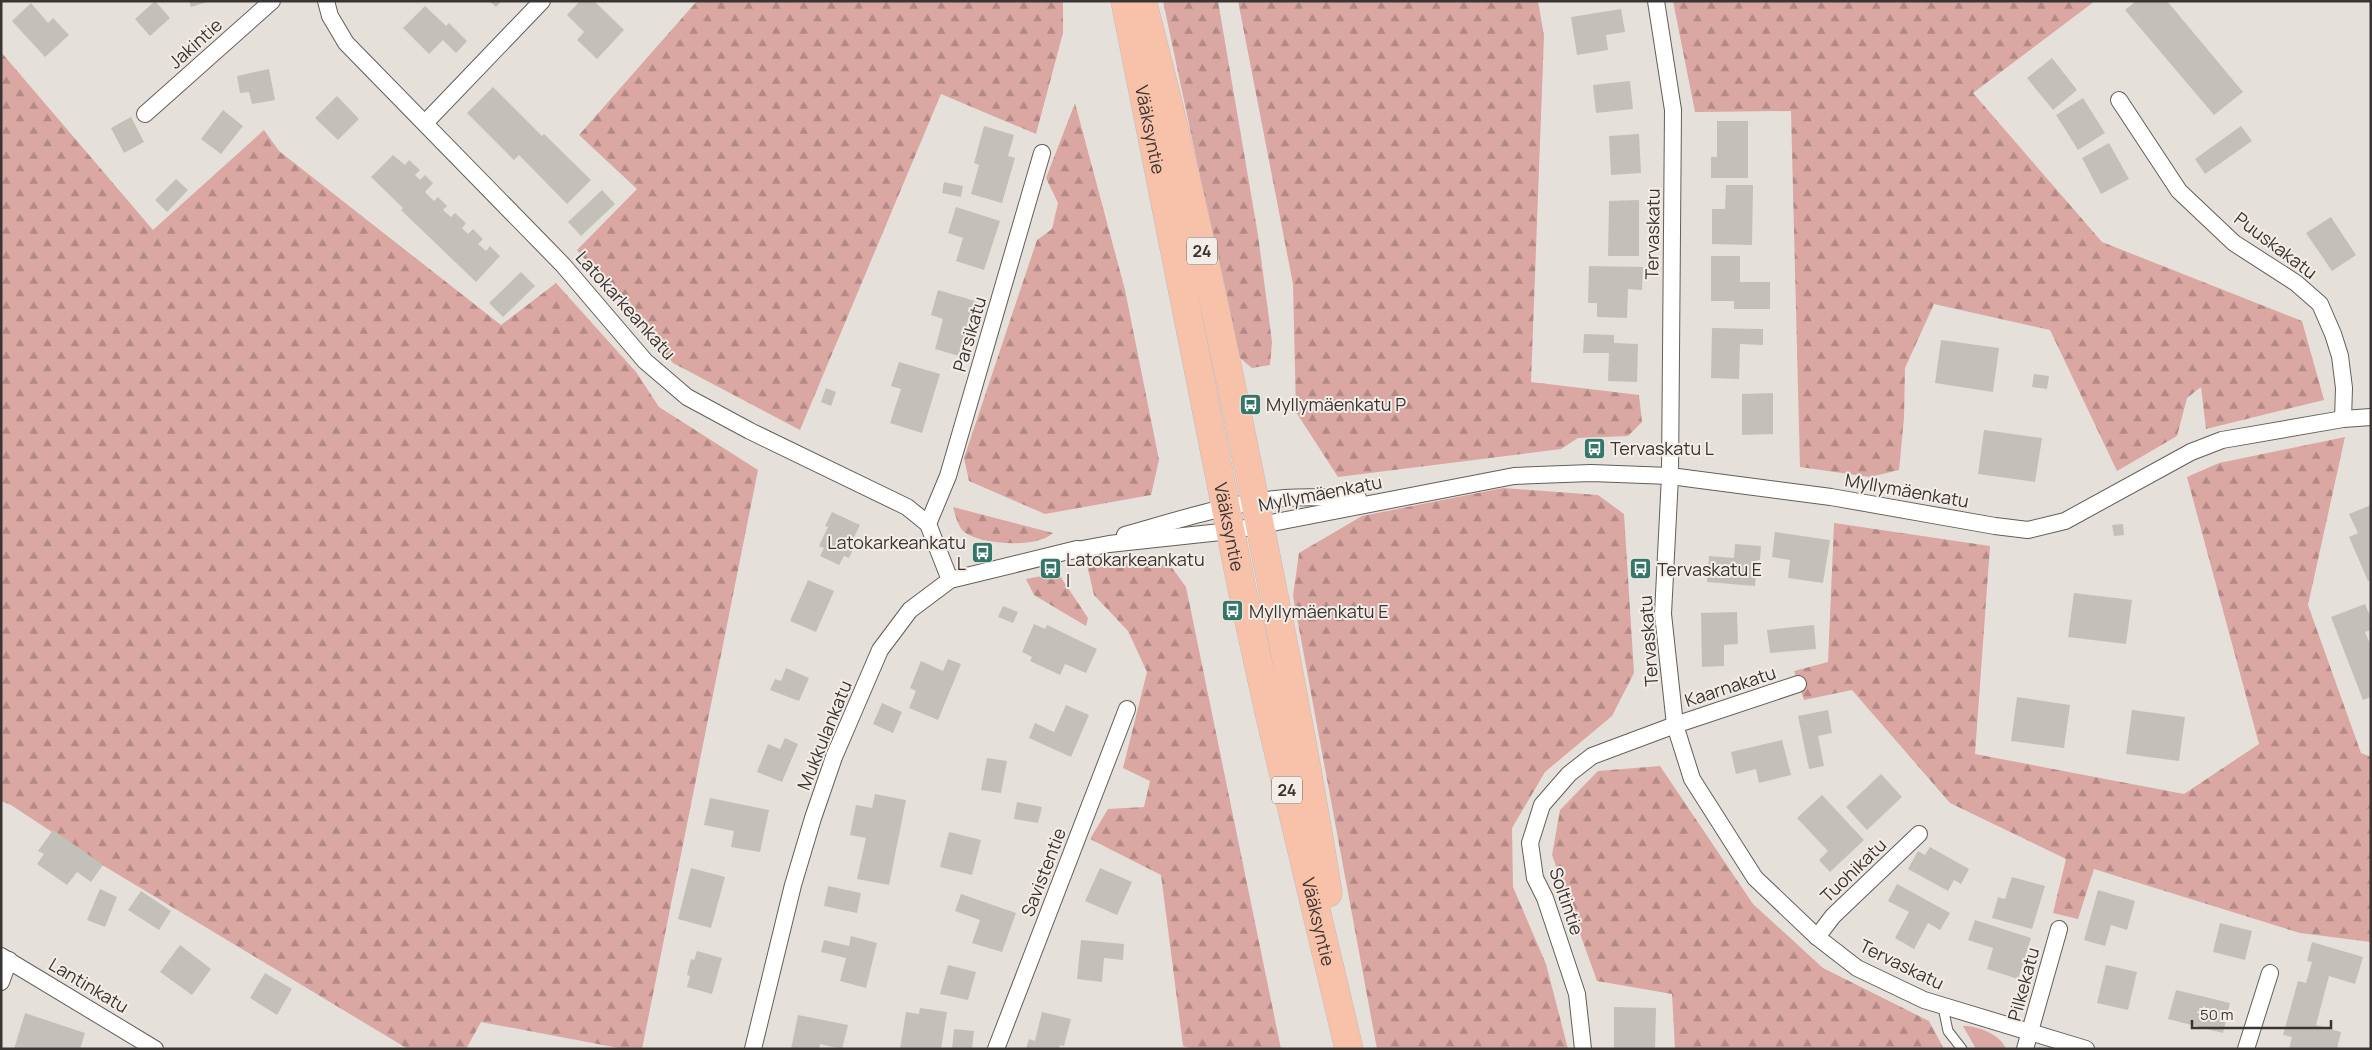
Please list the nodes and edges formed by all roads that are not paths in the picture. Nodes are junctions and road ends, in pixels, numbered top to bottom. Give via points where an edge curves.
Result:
1 (272, 1) edge
2 (326, 1) edge
3 (542, 1) edge
4 (1125, 1) edge
5 (1143, 1) edge
6 (1656, 1) edge
7 (2119, 100) dead end
8 (145, 114) dead end
9 (425, 123) junction
10 (1042, 153) dead end
11 (2371, 417) edge
12 (2344, 419) junction
13 (1670, 476) junction
14 (1417, 494) junction
15 (1258, 514) junction
16 (1228, 520) junction
17 (928, 524) junction
18 (1066, 552) junction
19 (950, 580) junction
20 (1798, 684) dead end
21 (1127, 709) dead end
22 (1675, 725) junction
23 (1919, 834) dead end
24 (2058, 929) dead end
25 (1817, 937) junction
26 (5, 958) edge
27 (2270, 973) dead end
28 (1, 982) edge
29 (1943, 1007) junction
30 (2028, 1041) edge
31 (155, 1049) edge
32 (753, 1049) edge
33 (996, 1049) edge
34 (1349, 1049) edge
35 (1353, 1049) edge
36 (1583, 1049) edge
37 (1962, 1049) edge
38 (2086, 1049) edge
39 (2246, 1049) edge

1 - 8 street, Jakintie
2 - 9 street, Latokarkeankatu via 330,16 346,43
3 - 9 street
4 - 16 highway, Vääksyntie / 24
5 - 15 highway, Vääksyntie / 24 via 1187,182
6 - 13 street, Tervaskatu via 1673,110
7 - 12 street, Puuskakatu via 2179,191 2234,243 2296,283 2320,304 2340,356
9 - 17 street, Latokarkeankatu via 563,266 645,361 687,397 907,507
10 - 17 street, Parsikatu via 948,476
11 - 12 street, Myllymäenkatu
12 - 13 street, Myllymäenkatu via 2222,440 2191,452 2064,521 2028,530 1830,496
13 - 14 street, Myllymäenkatu via 1591,473 1514,476
13 - 22 street, Tervaskatu via 1663,614
14 - 15 street, Myllymäenkatu
14 - 15 street, Myllymäenkatu via 1286,498
15 - 16 street, Myllymäenkatu
15 - 16 street, Mukkulankatu
15 - 35 highway, Vääksyntie / 24 via 1307,764
16 - 18 street, Mukkulankatu
16 - 18 street, Mukkulankatu via 1185,517
16 - 34 highway, Vääksyntie / 24 via 1270,718
17 - 19 street, Latokarkeankatu
18 - 19 street, Mukkulankatu
19 - 32 street, Mukkulankatu via 910,610 880,650 834,757 793,885
20 - 22 street, Kaarnakatu
21 - 33 street, Savistentie
22 - 25 street, Tervaskatu via 1692,779 1755,878
22 - 36 street, Soltintie via 1592,756 1569,774 1542,805 1530,842 1535,878 1545,898 1576,994
23 - 25 street, Tuohikatu via 1833,916
24 - 30 street, Pilkekatu
25 - 29 street, Tervaskatu via 1857,968
26 - 28 street
26 - 31 street, Lantinkatu
27 - 39 street
29 - 30 street, Tervaskatu
29 - 37 lane via 1948,1031
30 - 38 street, Tervaskatu

